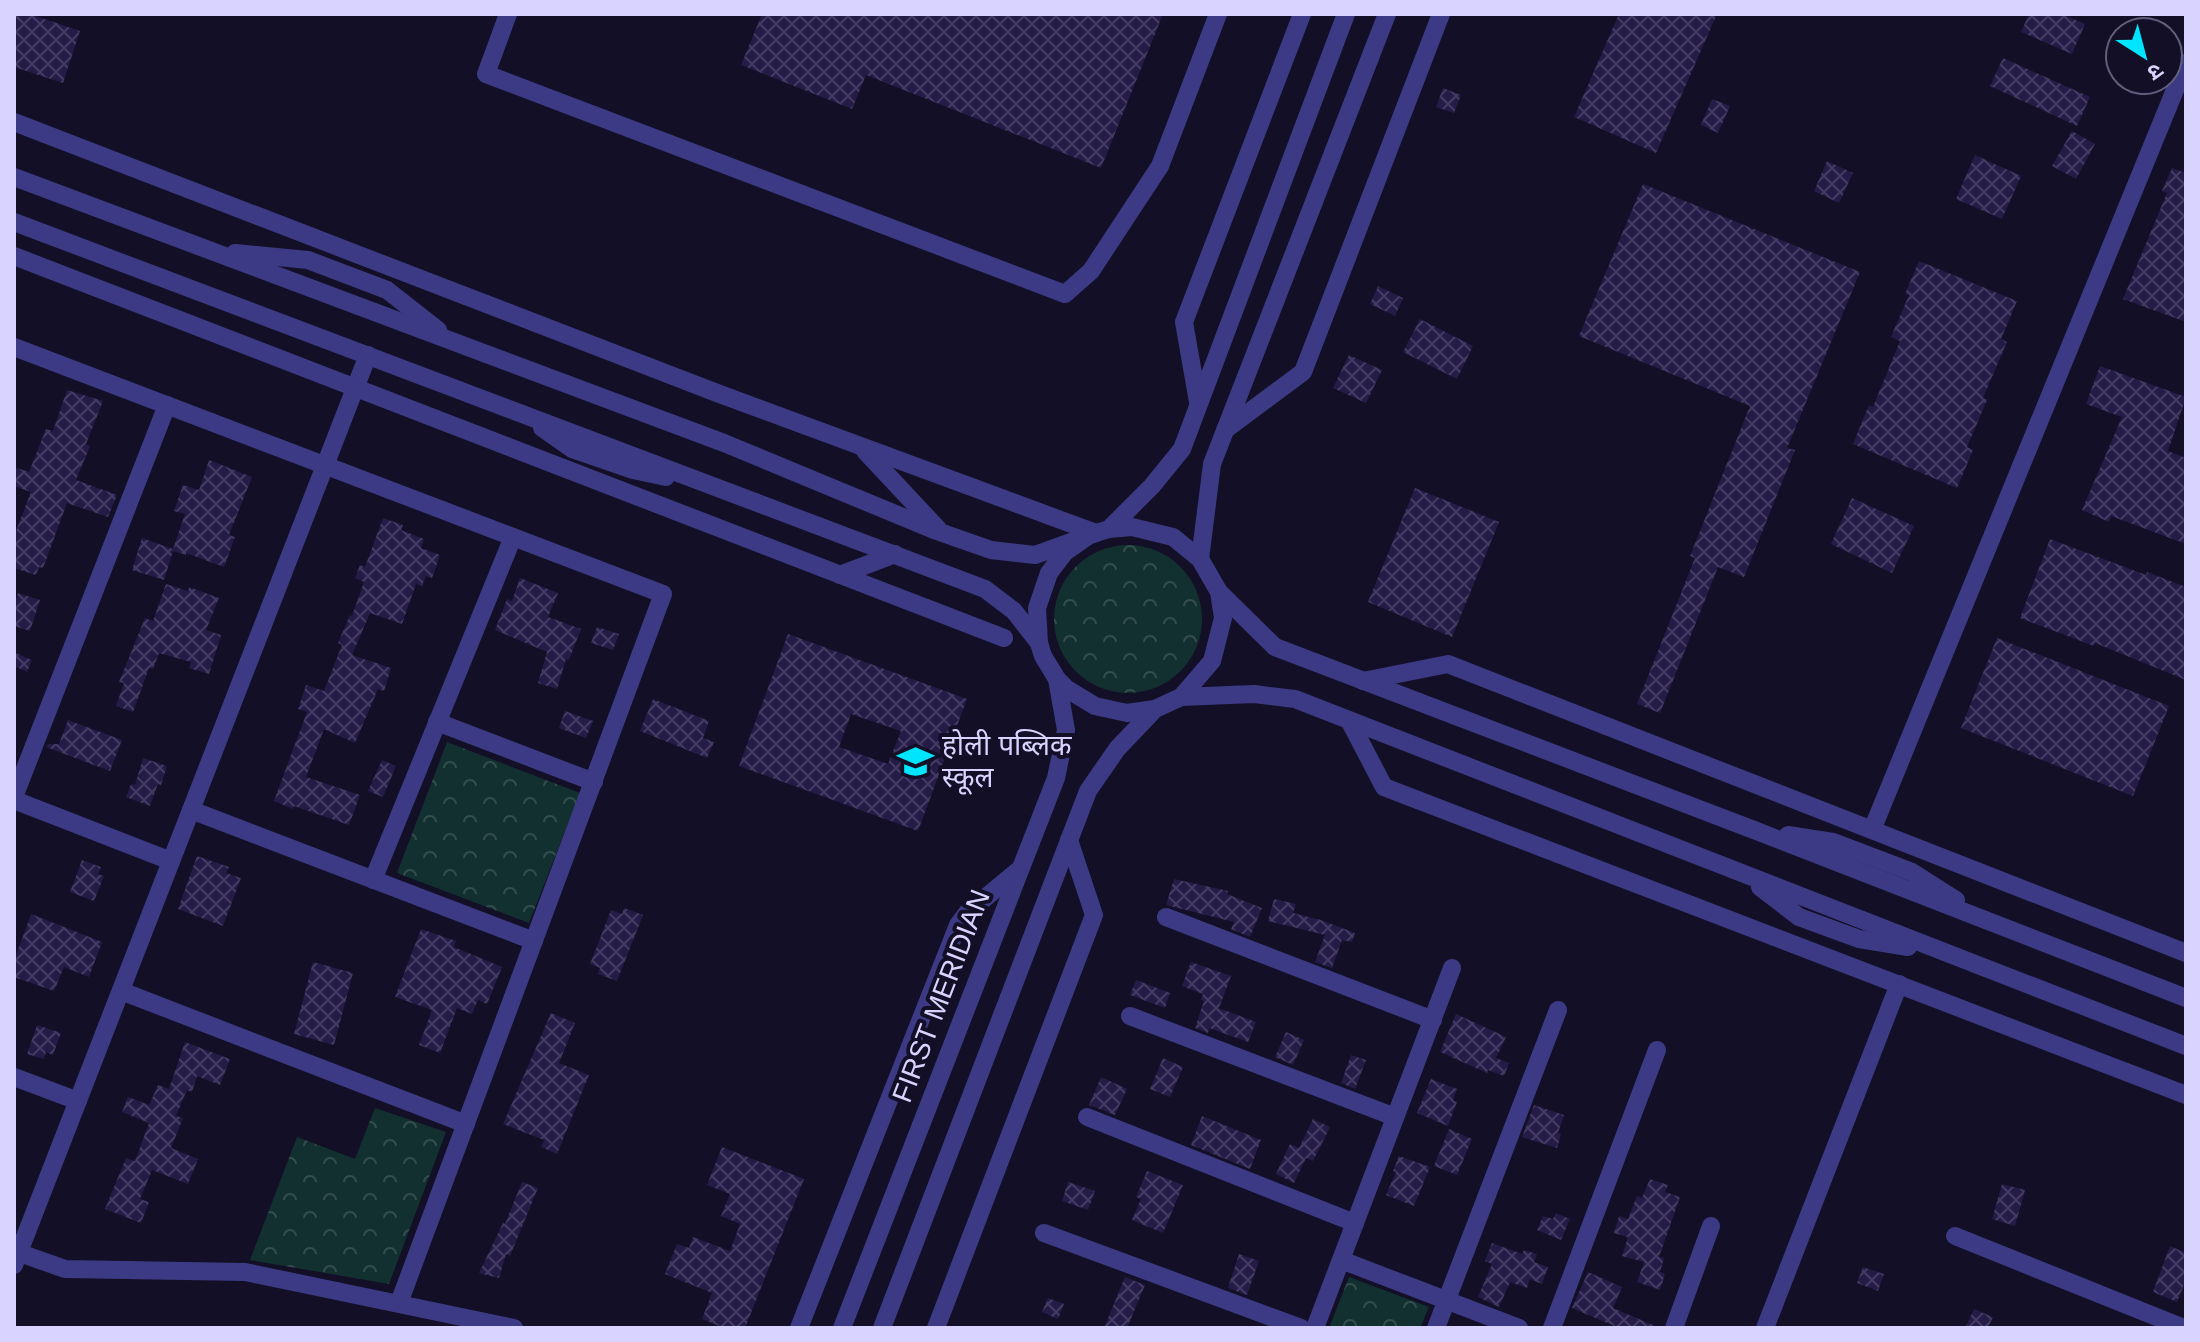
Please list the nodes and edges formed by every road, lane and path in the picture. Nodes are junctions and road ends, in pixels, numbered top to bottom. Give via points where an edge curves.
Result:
1 (508, 14) edge
2 (1218, 14) edge
3 (1302, 14) edge
4 (1346, 14) edge
5 (1387, 14) edge
6 (1441, 14) edge
7 (2186, 63) edge
8 (14, 122) edge
9 (14, 177) edge
10 (14, 222) edge
11 (212, 251) junction
12 (14, 256) edge
13 (453, 342) junction
14 (14, 347) edge
15 (368, 355) junction
16 (355, 389) junction
17 (1199, 404) junction
18 (167, 405) junction
19 (1225, 430) junction
20 (860, 446) junction
21 (325, 465) junction
22 (941, 532) junction
23 (1098, 533) junction
24 (513, 537) junction
25 (895, 554) junction
26 (1200, 559) junction
27 (840, 575) junction
28 (1219, 592) junction
29 (1004, 638) dead end
30 (1039, 643) junction
31 (1057, 679) junction
32 (1363, 681) junction
33 (1181, 697) junction
34 (1155, 709) junction
35 (1349, 720) junction
36 (437, 722) junction
37 (594, 782) junction
38 (14, 799) edge
39 (191, 810) junction
40 (1872, 830) junction
41 (1069, 840) junction
42 (171, 861) junction
43 (1021, 869) junction
44 (373, 880) junction
45 (1166, 917) dead end
46 (534, 941) junction
47 (2186, 953) edge
48 (1452, 968) dead end
49 (1899, 984) junction
50 (121, 991) junction
51 (2186, 998) edge
52 (1558, 1010) dead end
53 (1130, 1016) dead end
54 (1433, 1020) junction
55 (2186, 1046) edge
56 (1657, 1050) dead end
57 (14, 1077) edge
58 (2186, 1095) edge
59 (78, 1101) junction
60 (1087, 1117) dead end
61 (1395, 1117) junction
62 (466, 1124) junction
63 (1355, 1223) junction
64 (1711, 1226) dead end
65 (1044, 1233) dead end
66 (1955, 1236) dead end
67 (16, 1256) edge
68 (1341, 1260) junction
69 (1446, 1302) junction
70 (399, 1303) junction
71 (514, 1328) edge
72 (799, 1328) edge
73 (842, 1328) edge
74 (882, 1328) edge
75 (936, 1328) edge
76 (1301, 1328) edge
77 (1315, 1328) edge
78 (1436, 1328) edge
79 (1519, 1328) edge
80 (1552, 1328) edge
81 (1674, 1328) edge
82 (1765, 1328) edge
83 (2184, 1328) edge

1 - 2 street via 486,74 1065,294 1091,271 1160,166
3 - 17 street via 1184,322
4 - 17 street
5 - 19 street
6 - 19 street via 1303,372
7 - 40 street
8 - 20 street
9 - 11 street
10 - 15 street
11 - 13 street
11 - 13 street via 308,260 387,290
12 - 16 street
13 - 22 street via 724,443
14 - 18 street
15 - 16 street
15 - 25 street
16 - 21 street
16 - 27 street
17 - 23 street via 1182,449 1152,486
18 - 21 street
18 - 38 street
19 - 26 street via 1212,464
20 - 22 street
20 - 23 street
21 - 24 street
21 - 39 street
22 - 23 street via 991,550 1035,555
23 - 26 street via 1132,527 1173,537
23 - 30 street via 1065,552 1049,573 1037,608
24 - 36 street
24 - 37 street via 663,594
25 - 27 street
25 - 30 street via 985,589 1014,611
26 - 28 street
27 - 29 street
28 - 32 street via 1275,647
28 - 33 street via 1223,618 1212,661
30 - 31 street
31 - 34 street via 1095,706 1127,713
31 - 43 street, FIRST MERIDIAN via 1066,730 1056,778
32 - 40 street via 1448,664
32 - 51 street
33 - 34 street
33 - 35 street via 1254,694 1295,699
34 - 41 street via 1117,749 1088,791
35 - 49 street via 1384,787
35 - 55 street
36 - 37 street
36 - 44 street
37 - 46 street
38 - 42 street
39 - 42 street
39 - 44 street
40 - 47 street
41 - 74 street
41 - 75 street via 1094,915
42 - 50 street
43 - 72 street via 958,925
43 - 73 street, FIRST MERIDIAN
44 - 46 street
45 - 54 street
46 - 62 street
48 - 54 street
49 - 58 street
49 - 82 street
50 - 59 street
50 - 62 street
52 - 69 street
53 - 61 street
54 - 61 street
56 - 80 street
57 - 59 street
59 - 67 street
60 - 63 street
61 - 63 street
62 - 70 street
63 - 68 street
64 - 81 street
65 - 76 street
66 - 83 street
67 - 70 street via 65,1269 245,1272
68 - 69 street
68 - 77 street
69 - 78 street
69 - 79 street
70 - 71 street

